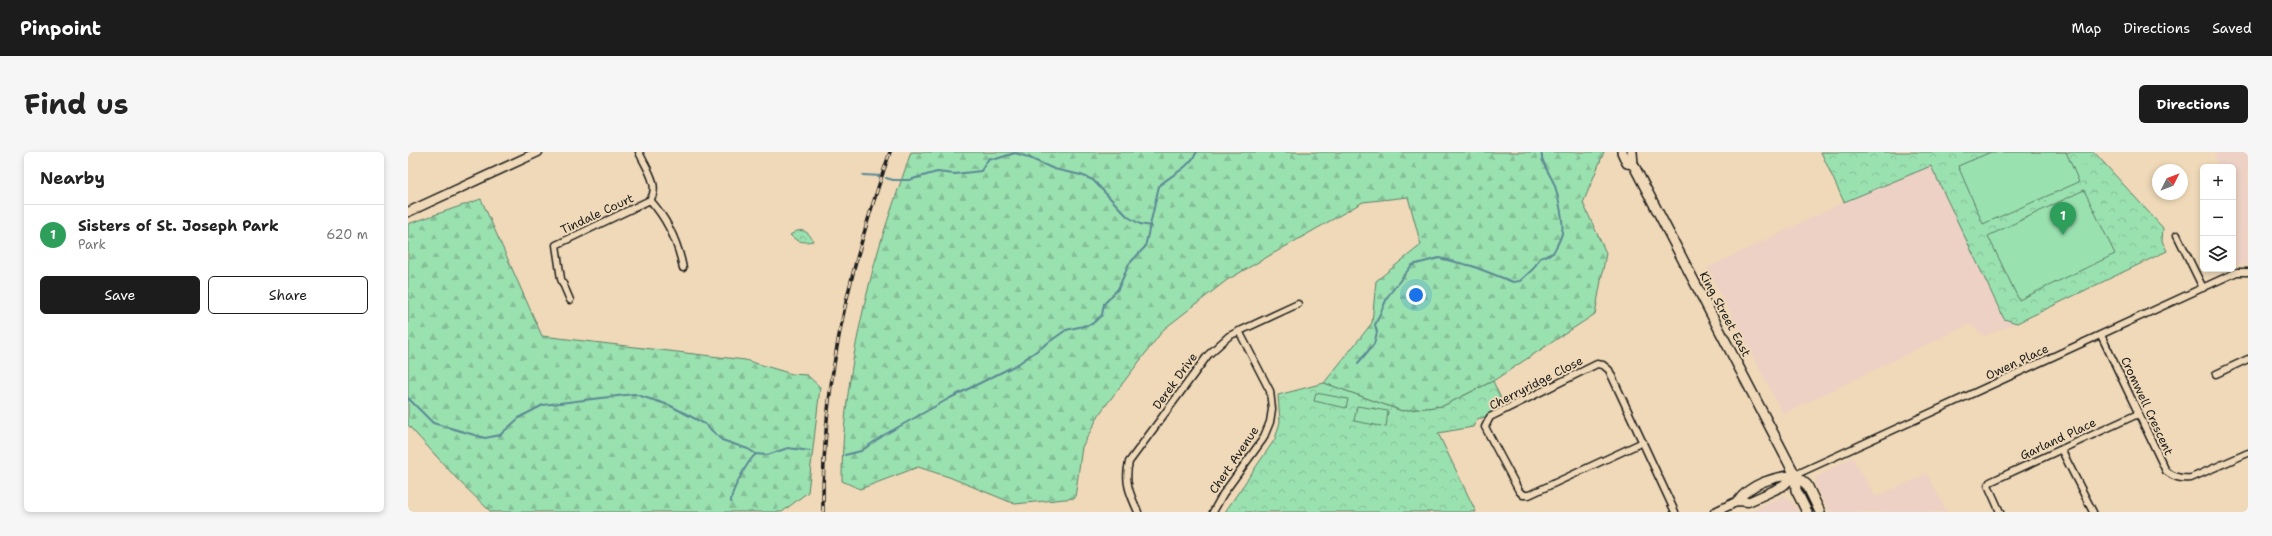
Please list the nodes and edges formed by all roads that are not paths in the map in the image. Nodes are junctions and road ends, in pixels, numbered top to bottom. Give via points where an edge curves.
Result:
1 (538, 152) edge
2 (639, 152) edge
3 (1622, 152) edge
4 (1632, 152) edge
5 (1633, 164) junction
6 (650, 200) junction
7 (408, 212) edge
8 (2177, 235) dead end
9 (683, 268) dead end
10 (2248, 272) edge
11 (2203, 288) junction
12 (570, 300) dead end
13 (1298, 304) dead end
14 (1240, 331) junction
15 (2101, 335) junction
16 (2248, 358) edge
17 (2216, 374) dead end
18 (2138, 414) junction
19 (1643, 442) junction
20 (2062, 450) junction
21 (2248, 453) edge
22 (1795, 475) junction
23 (1138, 512) edge
24 (1213, 512) edge
25 (1675, 512) edge
26 (1714, 512) edge
27 (1807, 512) edge
28 (1820, 512) edge
29 (2000, 512) edge
30 (2093, 512) edge

1 - 7 street
2 - 6 street, Tindale Court via 654,184 654,194
3 - 5 main road, King Street East via 1627,163
4 - 5 main road, King Street East
5 - 22 main road, King Street East
6 - 9 street via 659,210 677,246
6 - 12 street, Tindale Court via 556,246 561,279
8 - 11 street
10 - 11 street, Owen Place via 2237,272
11 - 15 street, Owen Place
13 - 14 street, Derek Drive
14 - 23 street, Derek Drive via 1229,336 1208,354 1129,462 1127,489
14 - 24 street, Chert Avenue via 1270,391 1272,409 1263,439
15 - 18 street, Cromwell Crescent
15 - 22 street, Owen Place
16 - 17 street
18 - 20 street, Garland Place
18 - 21 street, Cromwell Crescent via 2162,464 2173,476 2182,479 2200,475
19 - 19 street, Cherryridge Close via 1609,370 1597,364 1490,417 1485,427 1523,495 1529,495
19 - 25 street, Cherryridge Close
20 - 29 street, Garland Place via 1994,480 1988,486
20 - 30 street
22 - 26 street via 1778,476 1744,492 1738,501
22 - 27 main road, King Street East via 1796,490
22 - 28 main road, King Street East via 1807,485

